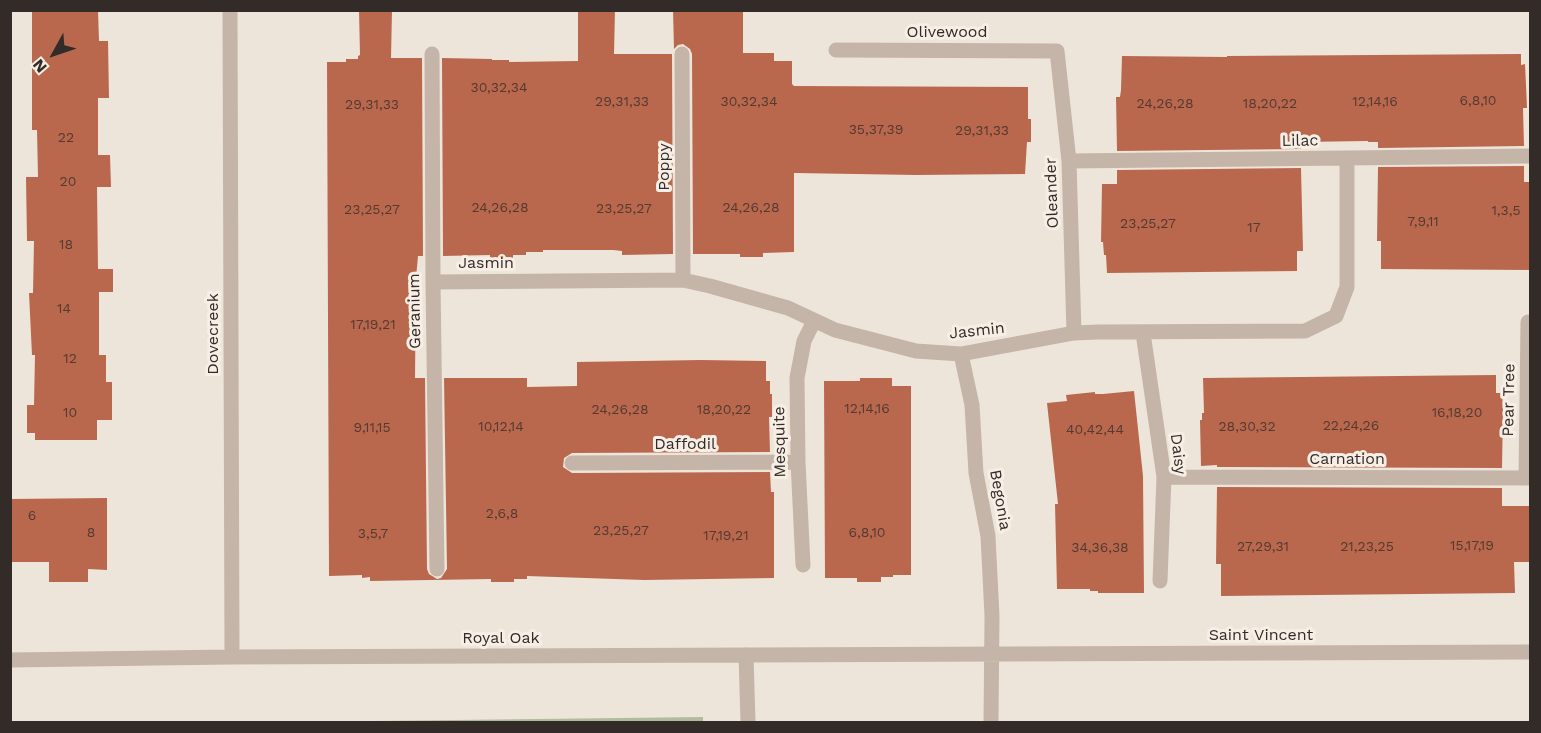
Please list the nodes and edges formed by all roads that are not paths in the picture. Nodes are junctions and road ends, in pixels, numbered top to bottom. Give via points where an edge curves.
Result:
1 (230, 10) edge
2 (836, 50) dead end
3 (1057, 51) joint
4 (432, 54) dead end
5 (682, 54) dead end
6 (1530, 156) edge
7 (1347, 158) junction
8 (1069, 161) junction
9 (683, 280) junction
10 (433, 282) junction
11 (814, 321) junction
12 (1528, 322) dead end
13 (1074, 333) junction
14 (1143, 333) junction
15 (961, 354) junction
16 (798, 462) junction
17 (572, 463) dead end
18 (1164, 477) junction
19 (1528, 478) edge
20 (803, 565) dead end
21 (437, 569) dead end
22 (1160, 581) dead end
23 (1530, 652) edge
24 (991, 654) junction
25 (746, 655) junction
26 (232, 657) junction
27 (10, 660) edge
28 (748, 723) edge
29 (991, 723) edge

1 - 26 street, Dovecreek
2 - 3 street, Olivewood
3 - 8 street, Oleander
4 - 10 street, Geranium
5 - 9 street, Poppy
6 - 7 street, Lilac
7 - 8 street, Lilac
7 - 14 street, Jasmin via 1347,287 1336,316 1305,331
8 - 13 street, Oleander
9 - 10 street, Jasmin
9 - 11 street, Jasmin via 788,308
10 - 21 street, Geranium
11 - 15 street, Jasmin via 896,347
11 - 16 street, Mesquite via 804,341 797,378
12 - 19 street, Pear Tree
13 - 14 street, Jasmin
13 - 15 street, Jasmin
14 - 18 street, Daisy
15 - 24 street, Begonia via 972,405 976,474 988,536
16 - 17 street, Daffodil
16 - 20 street, Mesquite
18 - 19 street, Carnation
18 - 22 street, Daisy
23 - 24 street, Saint Vincent
24 - 25 street, Royal Oak
24 - 29 street, Begonia
25 - 26 street, Royal Oak
25 - 28 street
26 - 27 street, Royal Oak

